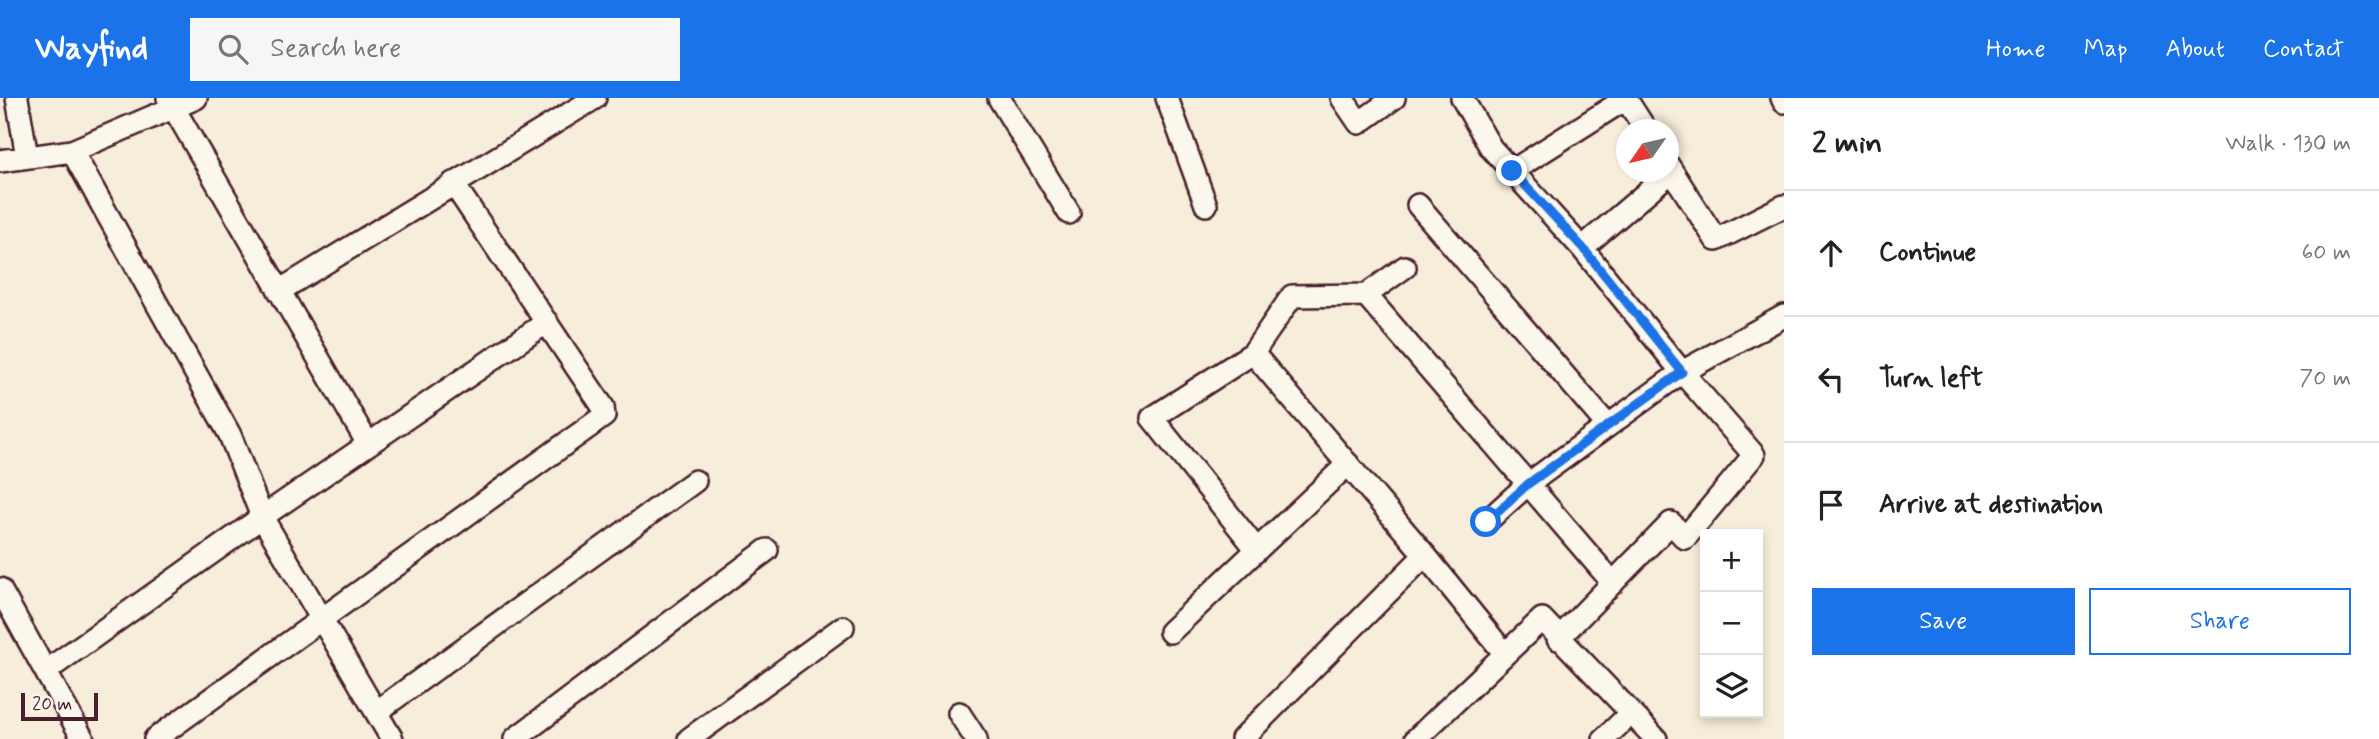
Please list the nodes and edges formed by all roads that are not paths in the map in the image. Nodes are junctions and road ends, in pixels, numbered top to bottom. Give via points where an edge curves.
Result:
1 (17, 98) edge
2 (196, 98) edge
3 (595, 98) edge
4 (999, 98) edge
5 (1167, 98) edge
6 (1342, 98) edge
7 (1394, 98) edge
8 (1462, 98) edge
9 (1627, 98) edge
10 (170, 103) edge
11 (1639, 119) edge
12 (72, 151) junction
13 (27, 158) junction
14 (0, 161) edge
15 (1512, 171) junction
16 (1655, 182) edge
17 (1679, 182) edge
18 (453, 183) junction
19 (1206, 205) dead end
20 (1418, 205) dead end
21 (1784, 206) edge
22 (1069, 213) dead end
23 (1583, 248) junction
24 (1405, 267) dead end
25 (279, 290) junction
26 (1366, 295) junction
27 (1784, 316) edge
28 (547, 322) junction
29 (1253, 353) junction
30 (1682, 372) junction
31 (1608, 426) junction
32 (368, 444) junction
33 (1348, 464) junction
34 (695, 481) dead end
35 (1528, 484) junction
36 (262, 517) junction
37 (1486, 522) dead end
38 (767, 550) dead end
39 (1257, 550) junction
40 (1425, 555) junction
41 (1614, 583) junction
42 (0, 589) edge
43 (322, 620) junction
44 (843, 627) dead end
45 (1170, 632) dead end
46 (1558, 639) junction
47 (1505, 654) junction
48 (46, 671) junction
49 (376, 712) junction
50 (959, 713) dead end
51 (1631, 713) junction
52 (385, 736) edge
53 (83, 739) edge
54 (155, 739) edge
55 (515, 739) edge
56 (689, 739) edge
57 (976, 739) edge
58 (1242, 739) edge
59 (1416, 739) edge
60 (1604, 739) edge
61 (1656, 739) edge

1 - 13 street
2 - 10 street
3 - 18 street
4 - 22 street
5 - 19 street
6 - 7 street via 1359,123
8 - 15 street via 1491,148
9 - 11 street
9 - 15 street
10 - 12 street
10 - 25 street
12 - 13 street
12 - 36 street via 230,435
13 - 14 street
15 - 23 street
16 - 23 street
17 - 21 street via 1716,240
18 - 25 street
18 - 28 street
20 - 31 street
23 - 30 street
24 - 26 street
25 - 32 street
26 - 29 street via 1293,296
26 - 35 street
27 - 30 street
28 - 32 street
28 - 43 street via 603,407 604,416
29 - 33 street
29 - 39 street via 1152,418
30 - 31 street
30 - 41 street via 1754,455 1685,538 1671,523
31 - 35 street
32 - 36 street
33 - 39 street
33 - 40 street
34 - 49 street
35 - 37 street
35 - 41 street
36 - 43 street
36 - 48 street
38 - 55 street
39 - 45 street
40 - 47 street
40 - 58 street
41 - 46 street
42 - 48 street
43 - 49 street
43 - 54 street
44 - 56 street
46 - 47 street via 1542,620
46 - 51 street
47 - 59 street
48 - 53 street
49 - 52 street
50 - 57 street
51 - 60 street
51 - 61 street

